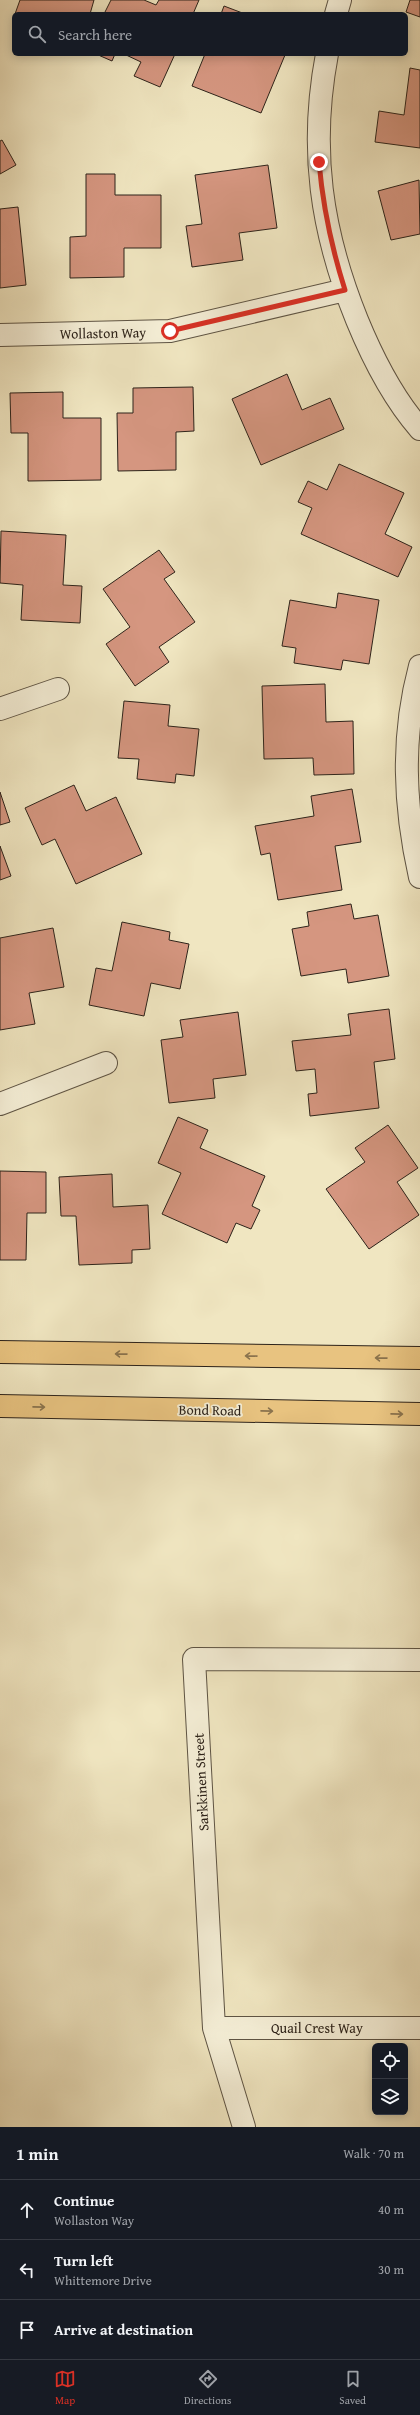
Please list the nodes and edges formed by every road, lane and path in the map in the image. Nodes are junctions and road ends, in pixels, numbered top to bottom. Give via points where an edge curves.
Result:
1 (340, 0) edge
2 (337, 12) edge
3 (326, 56) edge
4 (345, 290) junction
5 (0, 336) edge
6 (420, 429) edge
7 (420, 666) edge
8 (58, 690) dead end
9 (0, 709) edge
10 (420, 877) edge
11 (106, 1063) dead end
12 (0, 1104) edge
13 (0, 1352) edge
14 (420, 1358) edge
15 (0, 1406) edge
16 (420, 1414) edge
17 (420, 1660) edge
18 (214, 2028) junction
19 (420, 2028) edge
20 (244, 2127) edge

1 - 2 street
3 - 4 street via 318,122 319,169 330,242
4 - 5 street, Wollaston Way via 170,331
4 - 6 street via 372,356 391,391
7 - 10 street via 409,719 406,786 409,820
8 - 9 street
11 - 12 street
14 -> 13 main road
15 -> 16 main road, Bond Road
17 - 18 street, Sarkkinen Street via 194,1659
18 - 19 street, Quail Crest Way
18 - 20 street, Sarkkinen Street

